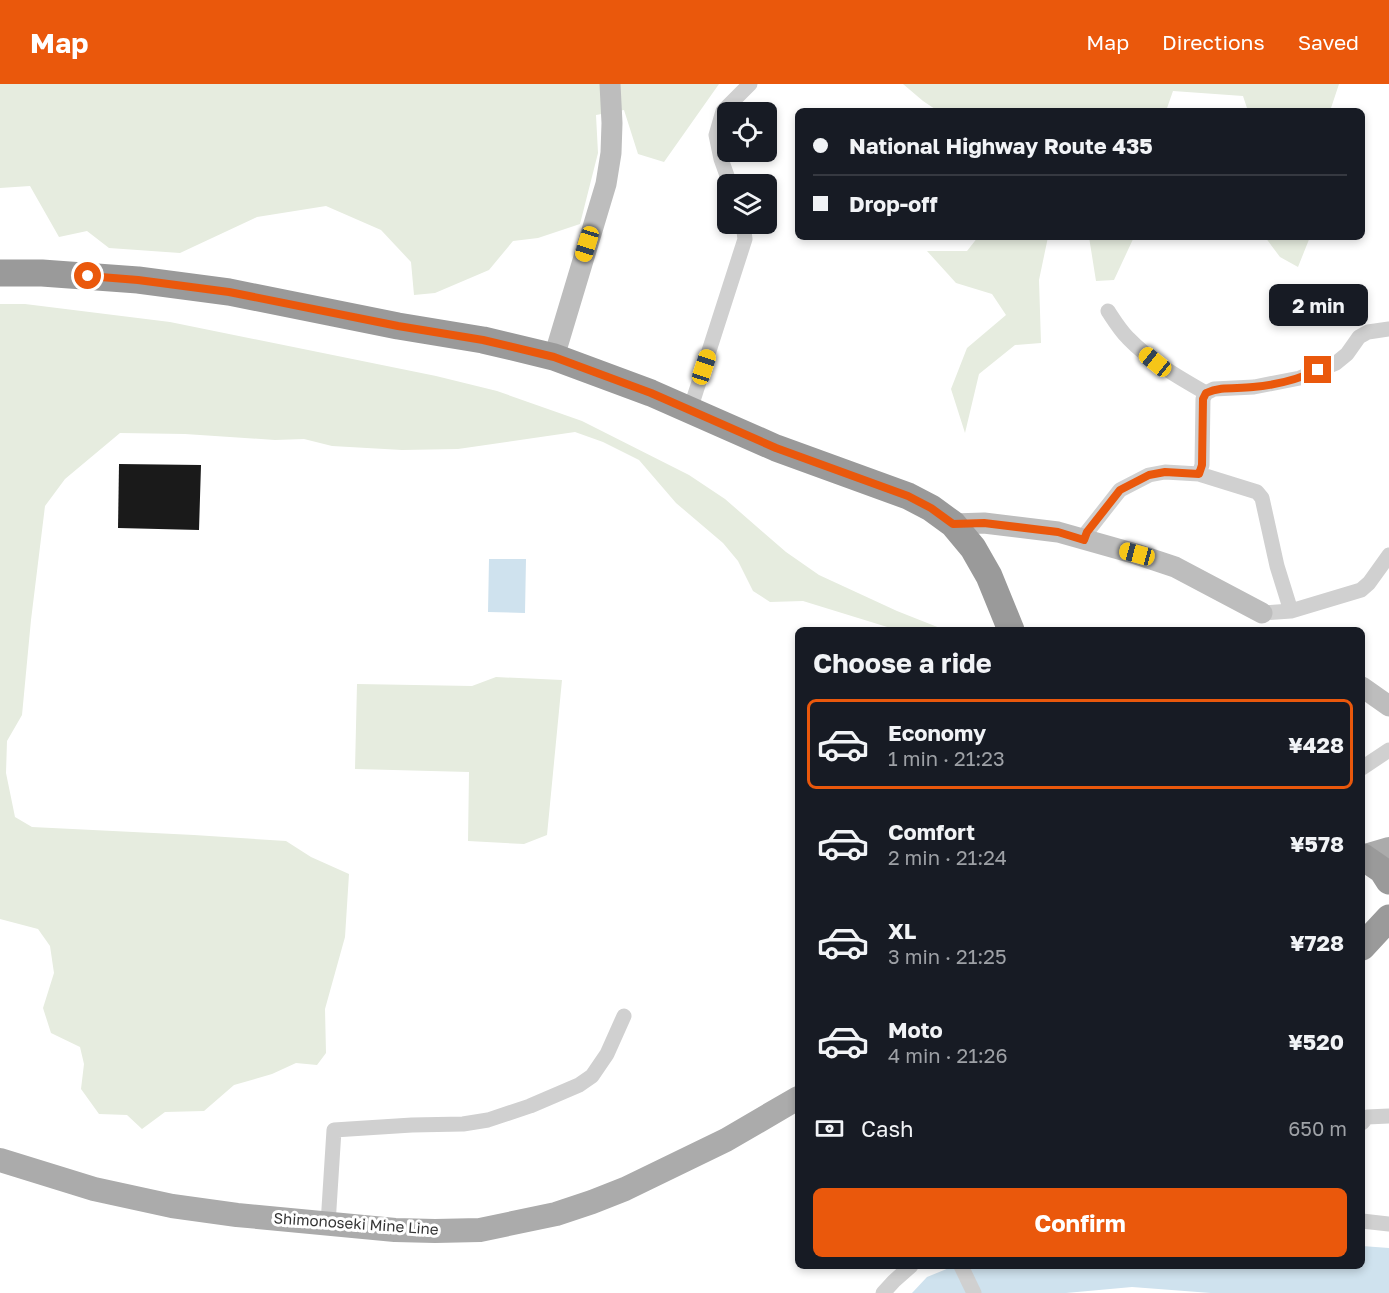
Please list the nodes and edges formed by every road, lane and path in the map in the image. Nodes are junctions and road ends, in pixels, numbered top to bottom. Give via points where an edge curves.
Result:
1 (610, 84) edge
2 (750, 84) edge
3 (726, 174) edge
4 (744, 234) edge
5 (0, 273) edge
6 (1108, 310) dead end
7 (1389, 329) edge
8 (554, 357) junction
9 (1206, 393) junction
10 (690, 410) junction
11 (1199, 474) junction
12 (953, 524) junction
13 (1084, 540) junction
14 (1389, 555) edge
15 (1291, 611) junction
16 (1262, 612) joint
17 (1007, 619) edge
18 (1365, 689) edge
19 (1389, 706) edge
20 (1389, 750) edge
21 (1365, 766) edge
22 (1389, 849) edge
23 (1365, 856) edge
24 (1365, 858) edge
25 (1389, 881) edge
26 (1389, 918) edge
27 (1365, 944) edge
28 (624, 1016) dead end
29 (795, 1100) edge
30 (1389, 1116) edge
31 (1365, 1119) edge
32 (0, 1160) edge
33 (1365, 1221) edge
34 (328, 1224) junction
35 (1389, 1224) edge
36 (908, 1269) edge
37 (962, 1269) edge
38 (883, 1293) edge
39 (974, 1293) edge

1 - 8 street via 611,143 606,184
2 - 3 street via 723,111 716,135
4 - 10 street
5 - 8 highway via 138,280 229,292
6 - 9 street via 1126,337 1144,353
7 - 9 street via 1368,332 1336,363 1300,378
8 - 10 highway
9 - 11 street
10 - 12 highway via 776,448 908,496
11 - 13 street via 1149,475 1120,490
11 - 15 street via 1257,492 1262,498
12 - 13 street via 984,523 1058,532
12 - 17 highway via 989,576
13 - 16 street via 1175,567
14 - 15 street via 1360,590
15 - 16 street
18 - 19 street
20 - 21 street
22 - 23 main road
24 - 25 highway via 1382,870
26 - 27 highway
28 - 34 street via 592,1076 530,1107 462,1124 334,1130
29 - 34 main road, Shimonoseki Mine Line via 693,1157 625,1189 556,1214 480,1230 395,1230
30 - 31 street
32 - 34 main road, Shimonoseki Mine Line via 94,1190 172,1206
33 - 35 street
36 - 38 street
37 - 39 street

